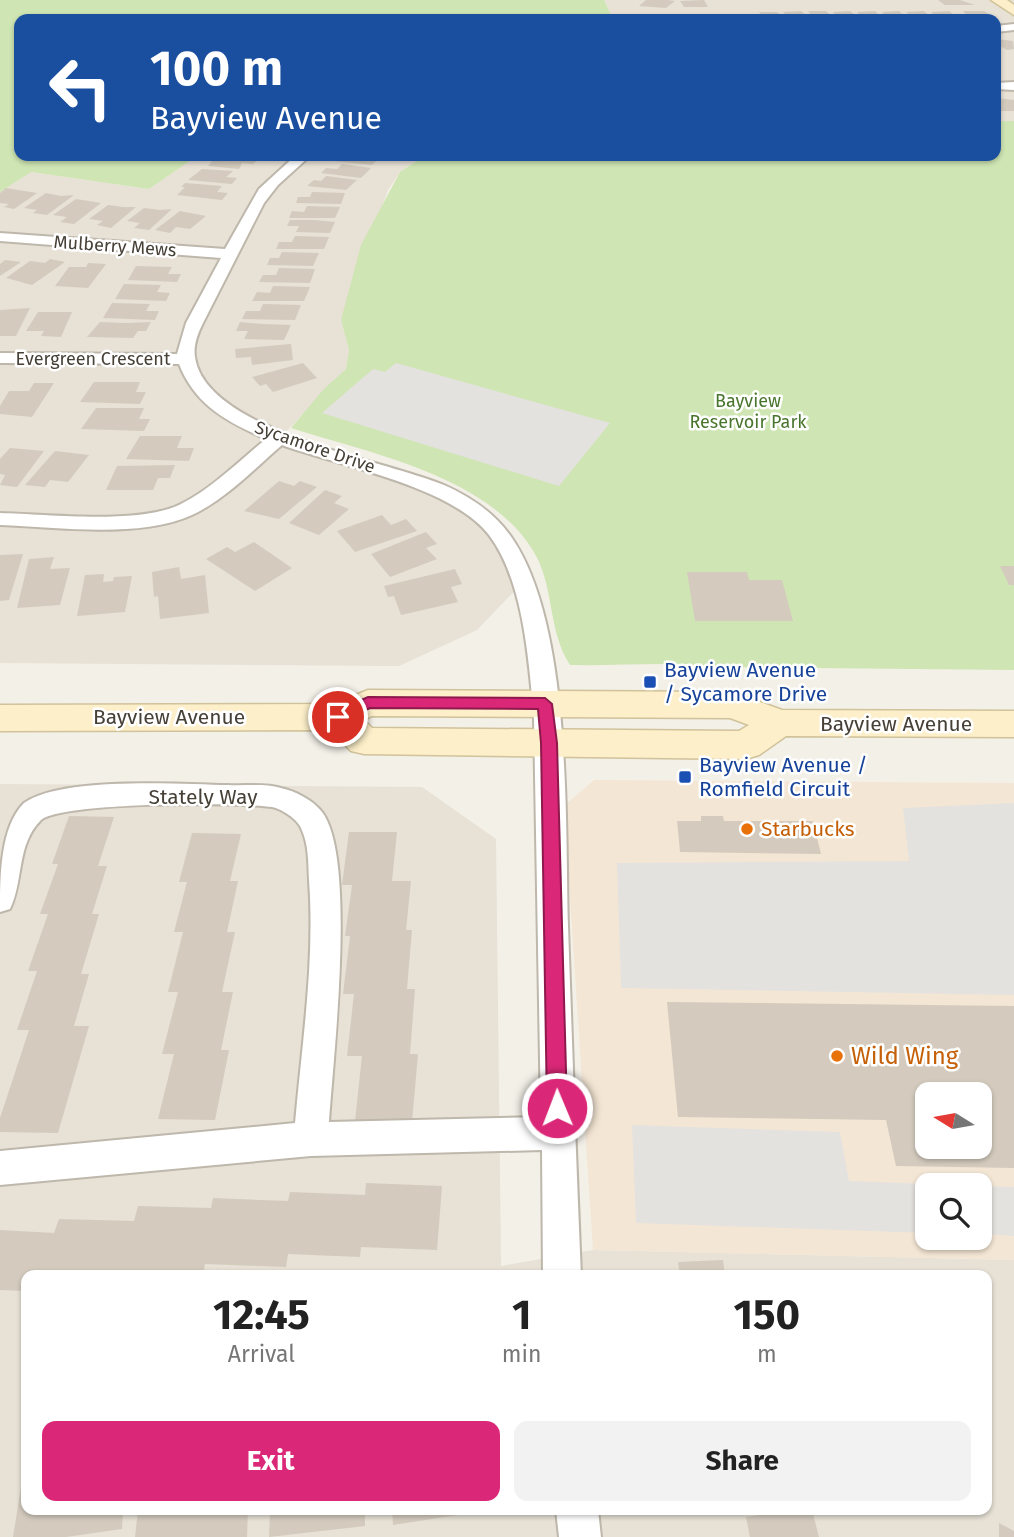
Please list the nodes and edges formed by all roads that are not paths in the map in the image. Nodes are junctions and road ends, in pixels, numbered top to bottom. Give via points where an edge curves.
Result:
1 (998, 0) edge
2 (1014, 11) edge
3 (298, 161) edge
4 (0, 237) edge
5 (231, 254) junction
6 (0, 358) edge
7 (186, 359) junction
8 (279, 438) junction
9 (0, 519) edge
10 (0, 718) edge
11 (547, 723) junction
12 (1014, 724) edge
13 (0, 900) edge
14 (558, 1133) junction
15 (311, 1139) junction
16 (0, 1168) edge
17 (562, 1270) edge
18 (578, 1515) edge
19 (580, 1537) edge

1 - 2 main road
3 - 5 street via 266,190
4 - 5 street, Mulberry Mews
5 - 7 street via 191,332
6 - 7 street, Evergreen Crescent
7 - 8 street, Sycamore Drive via 190,374 214,404
8 - 9 street via 197,503 173,516 144,521
8 - 11 street, Sycamore Drive via 425,485 472,509 495,529 512,552 524,581
10 - 11 main road, Bayview Avenue via 338,717 365,741
11 - 12 main road, Bayview Avenue via 747,745 779,723
11 - 14 street, Sycamore Drive
13 - 15 street, Stately Way via 7,852 34,810 54,801 115,796 278,797 301,809 312,819 321,845 327,921
14 - 15 street
14 - 17 street, Sycamore Drive
15 - 16 street
18 - 19 street

